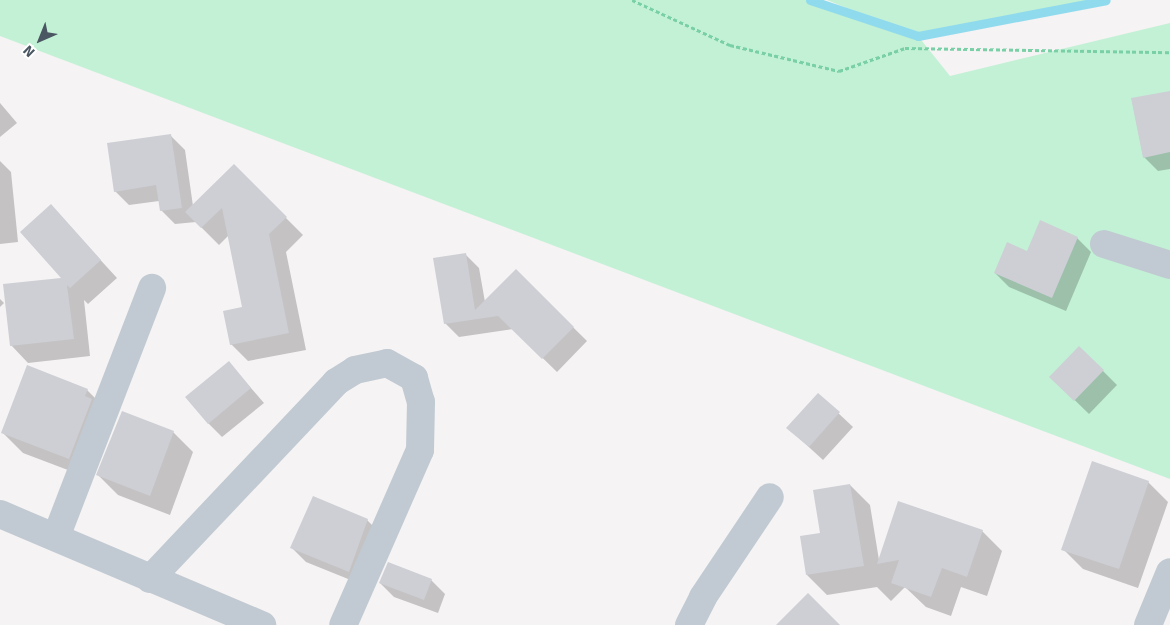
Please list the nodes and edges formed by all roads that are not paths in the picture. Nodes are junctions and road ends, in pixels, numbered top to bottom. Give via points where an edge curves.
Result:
1 (1104, 244) dead end
2 (1170, 265) edge
3 (152, 288) dead end
4 (770, 497) dead end
5 (0, 514) edge
6 (56, 537) junction
7 (1170, 572) edge
8 (150, 579) junction
9 (262, 625) edge
10 (343, 625) edge
11 (689, 625) edge
12 (1148, 625) edge

1 - 2 street
3 - 6 street
4 - 11 street via 703,597
5 - 6 street
6 - 8 street
7 - 12 street
8 - 9 street
8 - 10 street via 336,382 355,370 388,363 414,378 421,402 420,450

